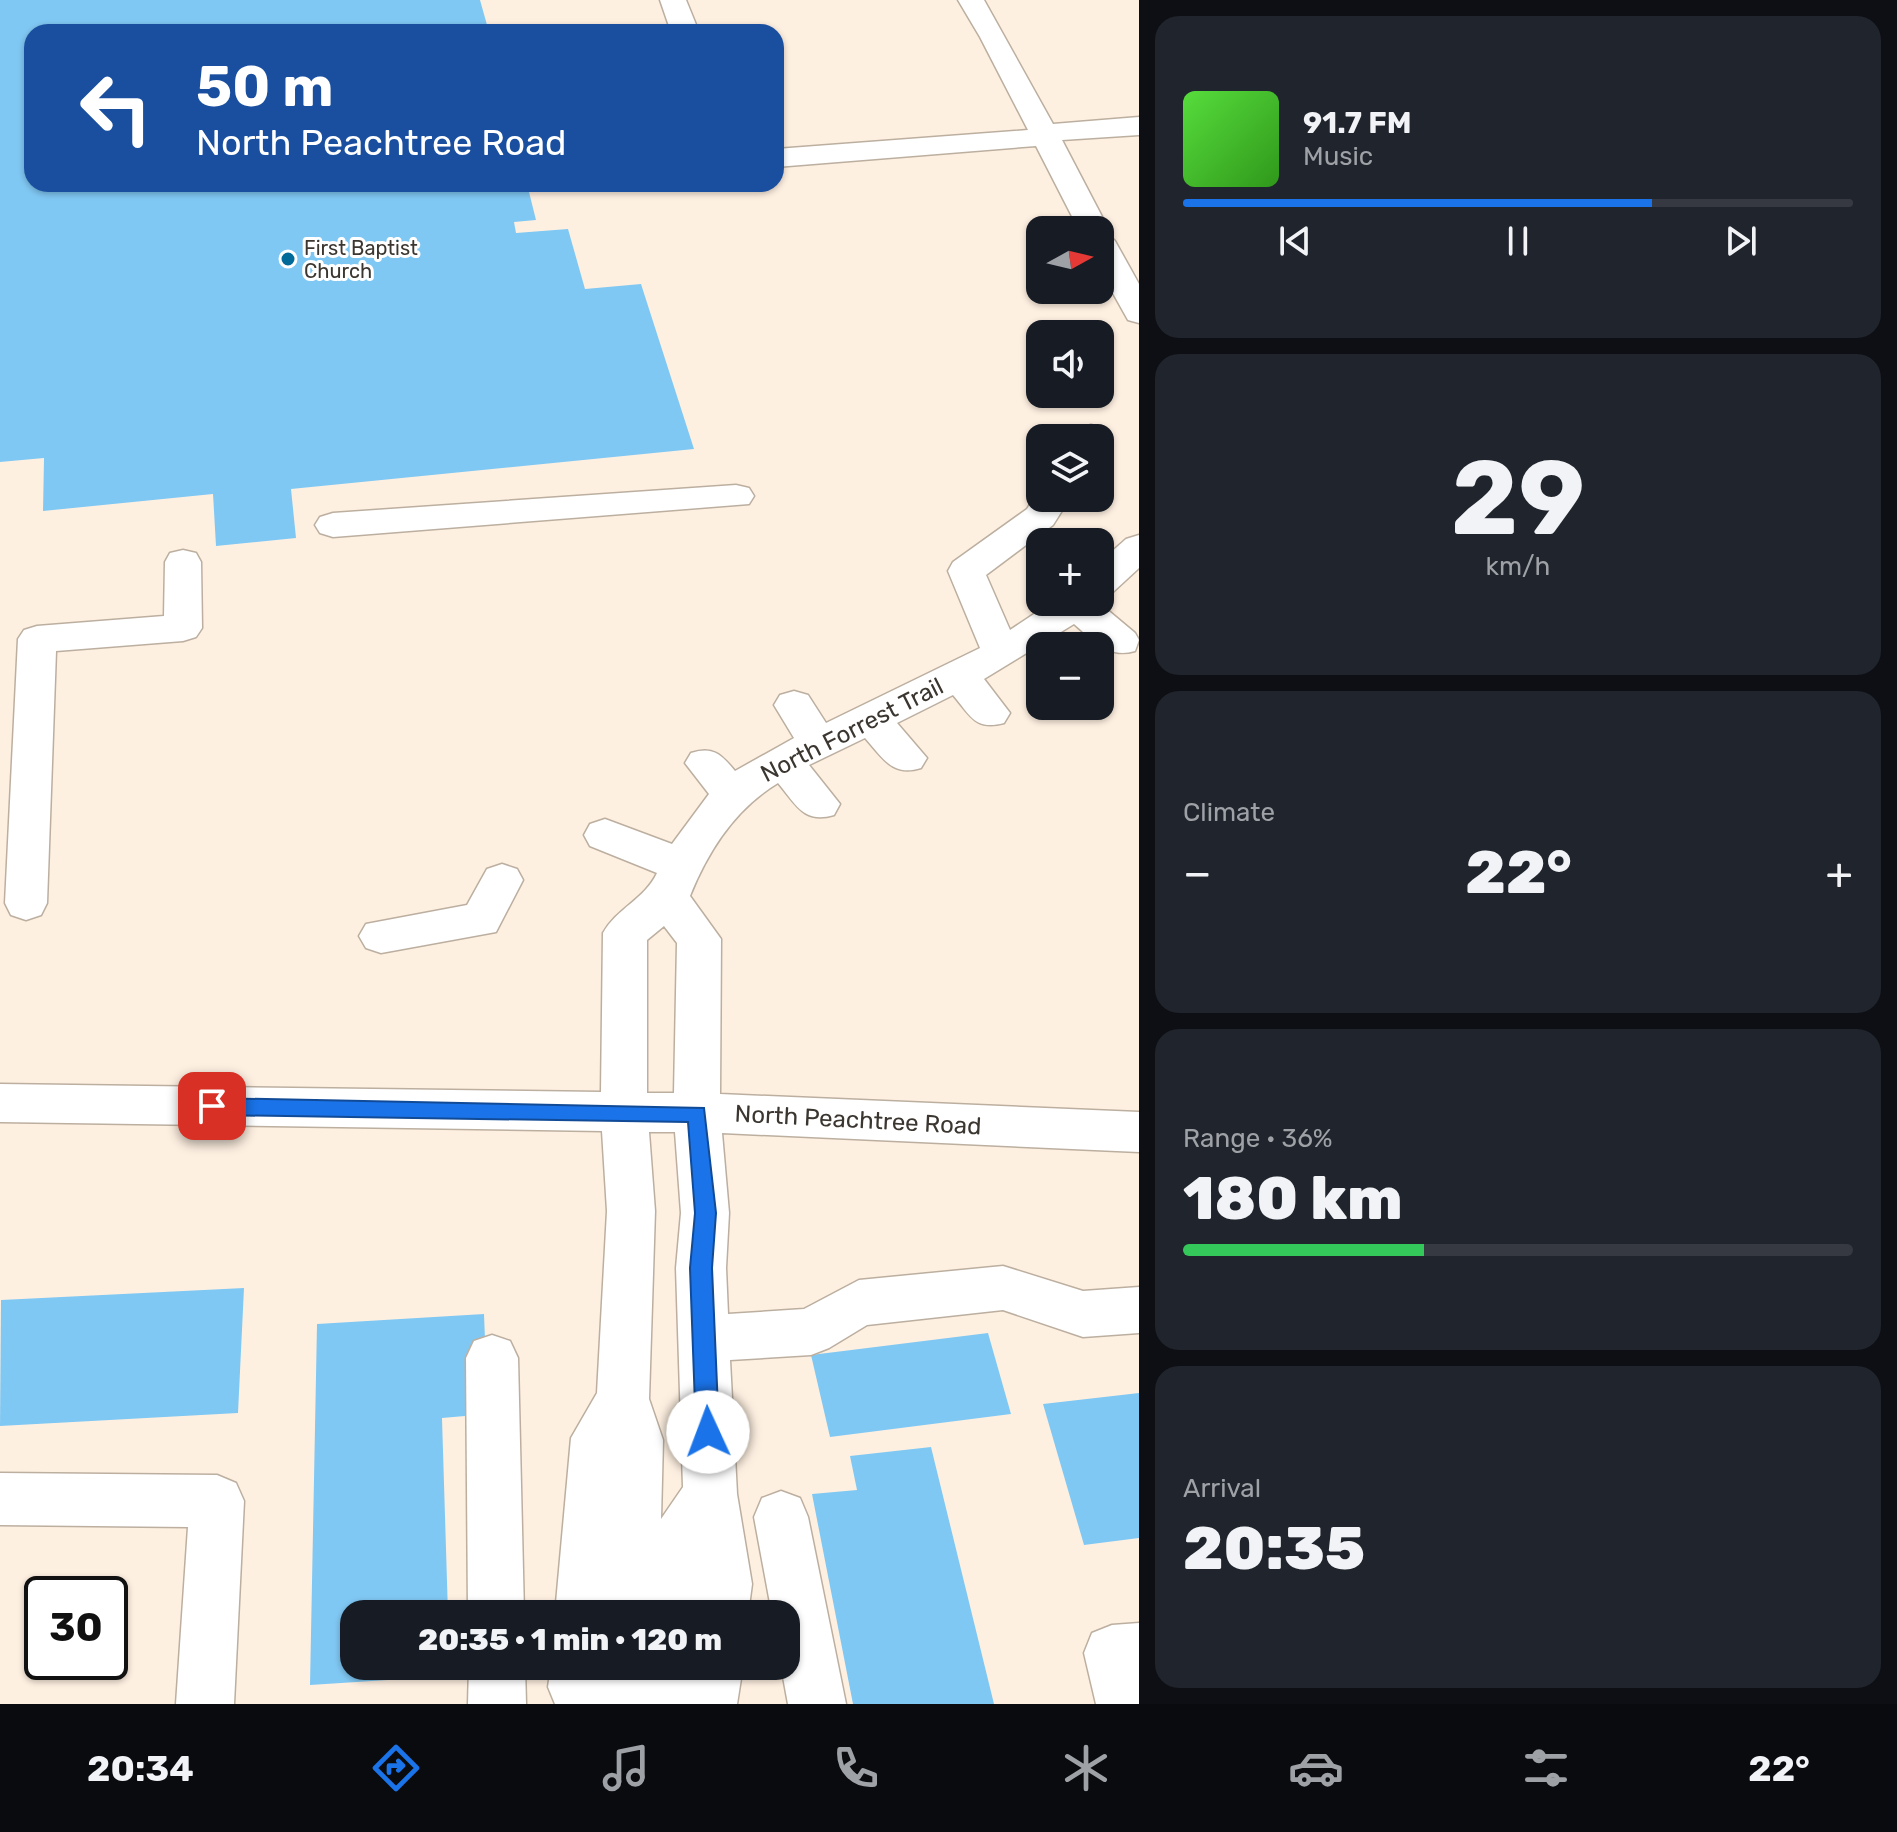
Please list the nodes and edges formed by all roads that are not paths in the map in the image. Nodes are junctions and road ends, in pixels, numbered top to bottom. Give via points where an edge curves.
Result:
1 (673, 0) edge
2 (971, 0) edge
3 (682, 24) edge
4 (1139, 126) edge
5 (1044, 135) junction
6 (784, 157) edge
7 (1087, 216) edge
8 (1114, 267) edge
9 (1139, 313) edge
10 (736, 496) dead end
11 (1043, 512) edge
12 (333, 525) dead end
13 (1139, 547) edge
14 (183, 562) dead end
15 (1114, 570) edge
16 (1056, 616) edge
17 (1100, 616) edge
18 (1121, 642) dead end
19 (1001, 653) junction
20 (959, 676) junction
21 (794, 705) dead end
22 (990, 713) dead end
23 (870, 719) junction
24 (818, 744) junction
25 (907, 758) dead end
26 (783, 762) junction
27 (705, 763) dead end
28 (734, 796) junction
29 (819, 804) dead end
30 (605, 835) dead end
31 (502, 880) dead end
32 (674, 882) junction
33 (26, 903) dead end
34 (381, 936) dead end
35 (0, 1103) edge
36 (624, 1112) junction
37 (697, 1114) junction
38 (1139, 1132) edge
39 (1139, 1310) edge
40 (704, 1338) junction
41 (492, 1358) dead end
42 (623, 1399) junction
43 (710, 1494) junction
44 (0, 1499) edge
45 (781, 1517) dead end
46 (496, 1600) edge
47 (584, 1600) edge
48 (631, 1600) edge
49 (670, 1600) edge
50 (722, 1600) edge
51 (1139, 1651) edge
52 (497, 1680) edge
53 (578, 1680) edge
54 (628, 1680) edge
55 (667, 1680) edge
56 (713, 1680) edge
57 (205, 1704) edge
58 (497, 1704) edge
59 (584, 1704) edge
60 (620, 1704) edge
61 (666, 1704) edge
62 (707, 1704) edge
63 (817, 1704) edge
64 (1125, 1704) edge

1 - 3 street
2 - 5 street
4 - 5 street
5 - 6 street
5 - 7 street
8 - 9 street
10 - 12 street
11 - 19 street via 966,571
13 - 15 street, North Forrest Trail
14 - 33 street via 183,628 37,639
16 - 19 street, North Forrest Trail
17 - 18 street
19 - 20 street, North Forrest Trail
20 - 22 street
20 - 23 street, North Forrest Trail
21 - 24 street
23 - 24 street, North Forrest Trail
23 - 25 street
24 - 26 street, North Forrest Trail
26 - 28 street, North Forrest Trail
26 - 29 street
27 - 28 street
28 - 32 street, North Forrest Trail via 717,811
30 - 32 street
31 - 34 street via 481,920
32 - 36 street, North Forrest Trail via 625,933
32 - 37 street via 699,939
35 - 36 street, North Peachtree Road
36 - 37 street, North Peachtree Road
36 - 42 street via 631,1211
37 - 38 street, North Peachtree Road
37 - 40 street via 705,1213
39 - 40 street via 1083,1314 1003,1288 859,1303 811,1332
40 - 43 street
41 - 46 street
42 - 47 street via 597,1438
42 - 48 street via 637,1440
43 - 49 street via 672,1550
43 - 50 street
44 - 57 street via 217,1501
45 - 63 street
51 - 64 street via 1112,1653
52 - 58 street
53 - 59 street
54 - 60 street
55 - 61 street
56 - 62 street

